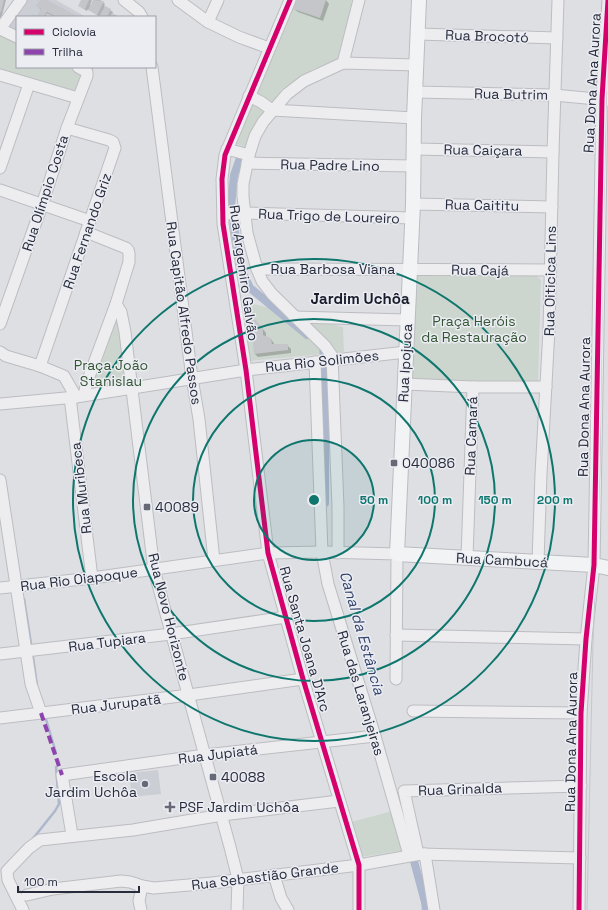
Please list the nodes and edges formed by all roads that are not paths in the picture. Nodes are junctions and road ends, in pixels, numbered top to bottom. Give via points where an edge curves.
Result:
1 (21, 0) edge
2 (124, 0) edge
3 (178, 0) edge
4 (218, 0) edge
5 (290, 0) edge
6 (359, 0) edge
7 (419, 0) edge
8 (558, 0) edge
9 (608, 0) edge
10 (141, 16) edge
11 (208, 22) junction
12 (0, 29) edge
13 (417, 34) junction
14 (16, 37) edge
15 (557, 38) junction
16 (269, 48) junction
17 (343, 63) junction
18 (416, 65) junction
19 (80, 68) edge
20 (152, 68) edge
21 (0, 75) edge
22 (29, 84) junction
23 (415, 92) junction
24 (554, 95) junction
25 (249, 96) junction
26 (78, 98) junction
27 (605, 100) edge
28 (272, 110) junction
29 (414, 118) junction
30 (67, 128) junction
31 (227, 149) junction
32 (414, 149) junction
33 (553, 152) junction
34 (248, 159) junction
35 (413, 166) junction
36 (0, 168) edge
37 (0, 190) edge
38 (413, 204) junction
39 (42, 205) junction
40 (552, 207) junction
41 (244, 213) junction
42 (224, 214) junction
43 (412, 218) junction
44 (90, 221) junction
45 (86, 232) junction
46 (256, 269) junction
47 (410, 269) junction
48 (550, 270) junction
49 (116, 304) junction
50 (294, 317) junction
51 (408, 320) junction
52 (0, 324) edge
53 (0, 352) edge
54 (406, 352) junction
55 (324, 361) junction
56 (40, 366) junction
57 (246, 370) junction
58 (192, 378) junction
59 (405, 384) junction
60 (132, 387) junction
61 (473, 387) junction
62 (546, 387) junction
63 (77, 396) junction
64 (0, 404) edge
65 (0, 480) edge
66 (323, 552) junction
67 (337, 552) junction
68 (268, 553) junction
69 (397, 554) junction
70 (467, 558) junction
71 (214, 560) junction
72 (538, 562) junction
73 (594, 565) junction
74 (608, 568) edge
75 (154, 570) junction
76 (92, 578) junction
77 (15, 586) junction
78 (0, 588) edge
79 (286, 617) junction
80 (171, 634) junction
81 (396, 634) junction
82 (586, 639) junction
83 (26, 651) junction
84 (0, 654) edge
85 (303, 679) junction
86 (396, 679) dead end
87 (189, 695) junction
88 (413, 711) dead end
89 (41, 713) junction
90 (581, 713) junction
91 (0, 718) edge
92 (375, 736) junction
93 (322, 742) junction
94 (206, 755) junction
95 (581, 786) junction
96 (339, 801) junction
97 (222, 815) junction
98 (72, 835) junction
99 (417, 855) junction
100 (580, 858) junction
101 (359, 865) junction
102 (274, 875) junction
103 (238, 879) junction
104 (142, 886) junction
105 (27, 895) dead end
106 (22, 910) edge
107 (141, 910) edge
108 (237, 910) edge
109 (288, 910) edge
110 (359, 910) edge
111 (434, 910) edge
112 (579, 910) edge

1 - 12 street
2 - 10 street
3 - 11 street
4 - 11 street
5 - 16 street, Rua Argemiro Galvão
6 - 17 street
7 - 13 main road, Rua Ipojuca
8 - 15 street, Rua Oiticica Lins
9 - 27 street, Rua Dona Ana Aurora
11 - 16 street
12 - 14 street
13 - 15 street, Rua Brocotó
13 - 18 main road, Rua Ipojuca
15 - 24 street, Rua Oiticica Lins
16 - 25 street, Rua Argemiro Galvão
17 - 18 street
17 - 28 street, Rua Argemiro Galvão via 293,88
18 - 23 main road, Rua Ipojuca
19 - 26 street, Rua Olímpio Costa via 87,74
20 - 58 street, Rua Capitão Alfredo Passos
21 - 22 street
22 - 26 street
22 - 36 street
23 - 24 street, Rua Butrim
23 - 29 main road, Rua Ipojuca
24 - 27 street, Rua Butrim
24 - 33 street, Rua Oiticica Lins
25 - 28 street
25 - 31 street, Rua Argemiro Galvão
26 - 30 street, Rua Olímpio Costa
27 - 73 street, Rua Dona Ana Aurora
28 - 29 street
28 - 34 street, Rua Argemiro Galvão via 255,136
29 - 32 main road, Rua Ipojuca
30 - 39 street, Rua Olímpio Costa
30 - 44 street, Rua Fernando Griz via 109,140 114,144 114,152
31 - 34 street, Rua Padre Lino
31 - 42 street, Rua Argemiro Galvão via 222,179
32 - 33 street, Rua Caiçara
32 - 35 main road, Rua Ipojuca
33 - 40 street, Rua Oiticica Lins
34 - 35 street, Rua Padre Lino
34 - 41 street, Rua Argemiro Galvão via 243,184
35 - 38 main road, Rua Ipojuca
37 - 39 street
38 - 40 street, Rua Caititu
38 - 43 main road, Rua Ipojuca
39 - 44 street
39 - 52 street, Rua Olímpio Costa
40 - 48 street, Rua Oiticica Lins
41 - 42 street, Rua Trigo de Loureiro
41 - 43 street, Rua Trigo de Loureiro
41 - 46 street, Rua Argemiro Galvão
42 - 57 street, Rua Argemiro Galvão via 225,238
43 - 47 main road, Rua Ipojuca
44 - 45 street, Rua Fernando Griz
45 - 49 street via 128,250 128,262
45 - 56 street, Rua Fernando Griz
46 - 47 street, Rua Barbosa Viana
46 - 50 street, Rua Argemiro Galvão via 272,294
47 - 48 street, Rua Cajá
47 - 51 main road, Rua Ipojuca
48 - 62 street, Rua Oiticica Lins
49 - 60 street, Rua Novo Horizonte via 121,312 125,332
49 - 63 street via 87,382
50 - 51 street
50 - 55 street, Rua Argemiro Galvão via 330,351
51 - 54 main road, Rua Ipojuca
53 - 56 street
54 - 55 street, Rua Rio Solimões
54 - 59 main road, Rua Ipojuca
55 - 57 street, Rua Rio Solimões
55 - 66 street, Rua das Laranjeiras
55 - 67 street
56 - 63 street via 64,376
57 - 58 street, Rua Rio Solimões
57 - 68 street, Rua Santa Joana D'Arc
58 - 60 street, Rua Rio Solimões
58 - 71 street, Rua Capitão Alfredo Passos via 199,419
59 - 61 street
59 - 69 main road, Rua Ipojuca
60 - 63 street, Rua Rio Solimões
60 - 75 street, Rua Novo Horizonte
61 - 62 street
61 - 70 street, Rua Camará
62 - 72 street, Rua Oiticica Lins
63 - 64 street, Rua Rio Solimões
63 - 76 street, Rua Muribeca
65 - 77 street
66 - 67 street, Rua Rio Oiapoque
66 - 68 street, Rua Rio Oiapoque
66 - 92 street, Rua das Laranjeiras via 328,584
67 - 69 street, Rua Rio Oiapoque
68 - 71 street, Rua Rio Oiapoque
68 - 79 street, Rua Santa Joana D'Arc
69 - 70 main road, Rua Cambucá
69 - 81 street, Rua Ipojuca
70 - 72 main road, Rua Cambucá
71 - 75 street, Rua Rio Oiapoque
72 - 73 main road, Rua Cambucá
73 - 74 main road, Rua Cambucá
73 - 82 street, Rua Dona Ana Aurora
75 - 76 street, Rua Rio Oiapoque
75 - 80 street, Rua Novo Horizonte
76 - 77 street, Rua Rio Oiapoque
77 - 78 street, Rua Rio Oiapoque
77 - 83 street
79 - 80 street, Rua Tupiara
79 - 85 street, Rua Santa Joana D'Arc
80 - 83 street, Rua Tupiara
80 - 87 street, Rua Novo Horizonte
81 - 82 street
81 - 86 street, Rua Ipojuca
82 - 90 street, Rua Dona Ana Aurora
83 - 84 street, Rua Tupiara
83 - 89 street via 31,684
85 - 87 street, Rua Jurupatã
85 - 93 street, Rua Santa Joana D'Arc
87 - 89 street, Rua Jurupatã
87 - 94 street, Rua Novo Horizonte
88 - 90 street
89 - 91 street, Rua Jurupatã
90 - 95 street, Rua Dona Ana Aurora
92 - 93 street, Rua Jupiatá
92 - 99 street, Rua das Laranjeiras
93 - 94 street, Rua Jupiatá
93 - 96 street, Rua Santa Joana D'Arc
94 - 97 street, Rua Novo Horizonte
94 - 98 street, Rua Jupiatá via 62,776
95 - 99 street, Rua Grinalda via 404,791
95 - 100 street, Rua Dona Ana Aurora
96 - 97 street
96 - 101 street, Rua Santa Joana D'Arc
97 - 98 street via 137,829
97 - 103 street, Rua Novo Horizonte
98 - 106 street via 40,840 8,871 8,880
99 - 100 street, Rua Sebastião Grande
99 - 101 street, Rua Sebastião Grande
99 - 111 street, Rua das Laranjeiras
100 - 112 street, Rua Dona Ana Aurora
101 - 102 street, Rua Sebastião Grande
101 - 110 street, Rua Santa Joana D'Arc
102 - 103 street, Rua Sebastião Grande
102 - 109 street via 281,898
103 - 104 street, Rua Sebastião Grande via 154,888
103 - 108 street, Rua Novo Horizonte
104 - 105 street, Rua Sebastião Grande via 121,881 53,889
104 - 107 street via 139,901

